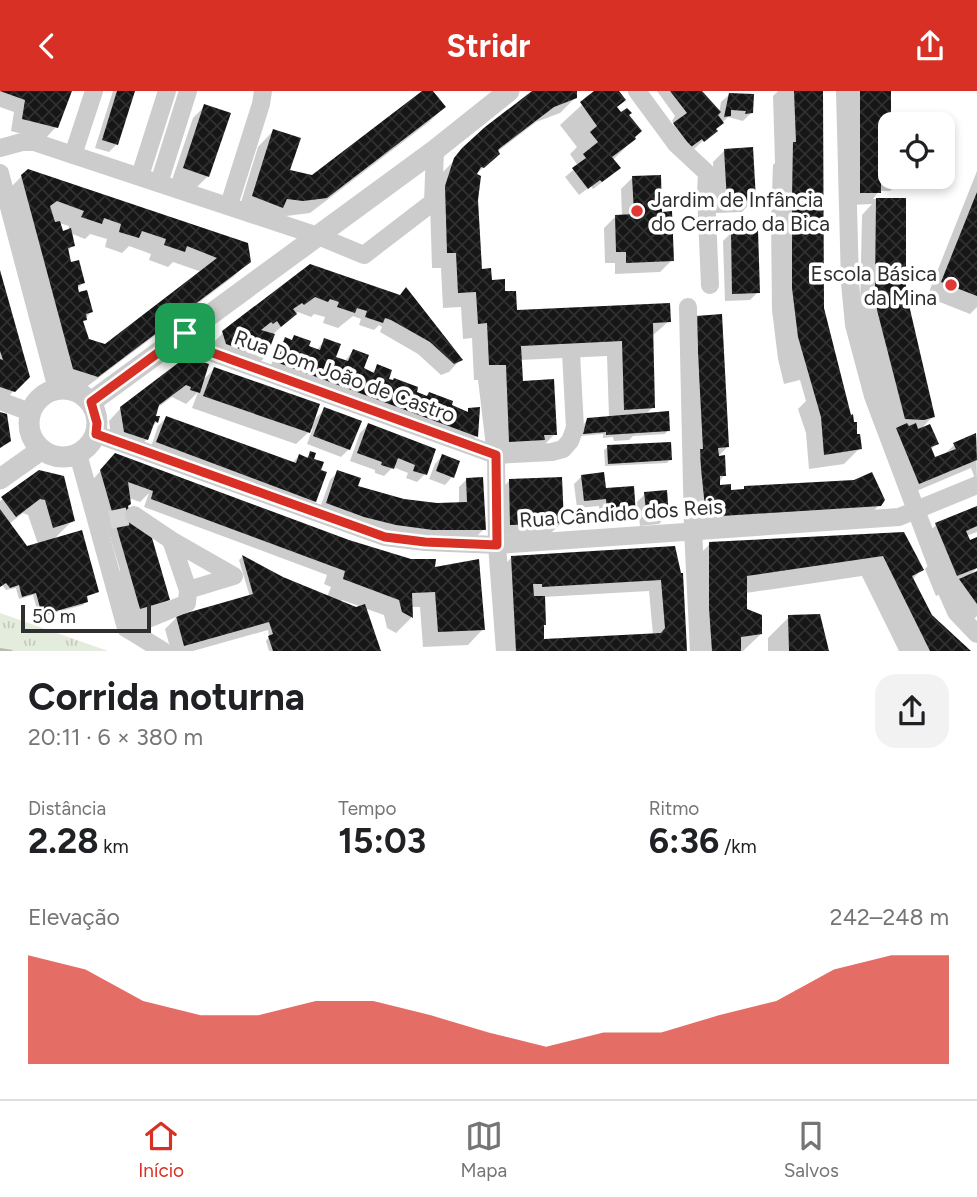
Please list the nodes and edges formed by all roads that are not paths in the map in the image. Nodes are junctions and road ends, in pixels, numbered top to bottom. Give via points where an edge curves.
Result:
1 (94, 91) edge
2 (167, 91) edge
3 (188, 91) edge
4 (263, 91) edge
5 (509, 91) edge
6 (637, 91) edge
7 (845, 91) edge
8 (0, 148) edge
9 (435, 151) junction
10 (74, 155) junction
11 (0, 173) edge
12 (140, 176) junction
13 (159, 183) junction
14 (229, 205) junction
15 (318, 236) junction
16 (710, 285) dead end
17 (688, 307) dead end
18 (185, 333) junction
19 (572, 353) dead end
20 (487, 379) dead end
21 (57, 389) junction
22 (0, 401) edge
23 (91, 402) junction
24 (30, 412) junction
25 (96, 434) junction
26 (41, 450) junction
27 (78, 454) junction
28 (496, 455) junction
29 (0, 479) edge
30 (977, 485) edge
31 (915, 510) junction
32 (134, 515) dead end
33 (693, 530) junction
34 (171, 540) junction
35 (497, 545) junction
36 (188, 590) junction
37 (125, 628) junction
38 (977, 634) edge
39 (163, 651) edge
40 (505, 651) edge
41 (699, 651) edge

1 - 10 street
2 - 12 street
3 - 13 street
4 - 14 street
5 - 9 street
6 - 16 street via 676,144 707,173
7 - 31 street via 852,312 873,396
8 - 10 street via 28,142
9 - 15 street
9 - 15 street via 433,202 364,255
10 - 12 street
11 - 21 street
12 - 13 street
13 - 14 street
14 - 15 street
15 - 18 street
17 - 33 street
18 - 23 street
18 - 28 street, Rua Dom João de Castro via 202,349
19 - 28 street via 575,428 570,441 552,452
20 - 28 street
21 - 23 street via 76,391
21 - 24 street via 40,397
22 - 24 street
23 - 25 street
24 - 26 street via 30,432
25 - 27 street
25 - 35 street, Rua Cândido dos Reis via 385,537
26 - 27 street via 59,457
26 - 29 street
27 - 37 street via 104,521
28 - 35 street
30 - 31 street, Rua Cândido dos Reis
31 - 33 street, Rua Cândido dos Reis via 899,517
31 - 38 street via 956,612
32 - 34 street
33 - 35 street, Rua Cândido dos Reis
33 - 41 street
34 - 36 street
34 - 36 street via 234,576
35 - 40 street
36 - 37 street via 187,603
37 - 39 street

